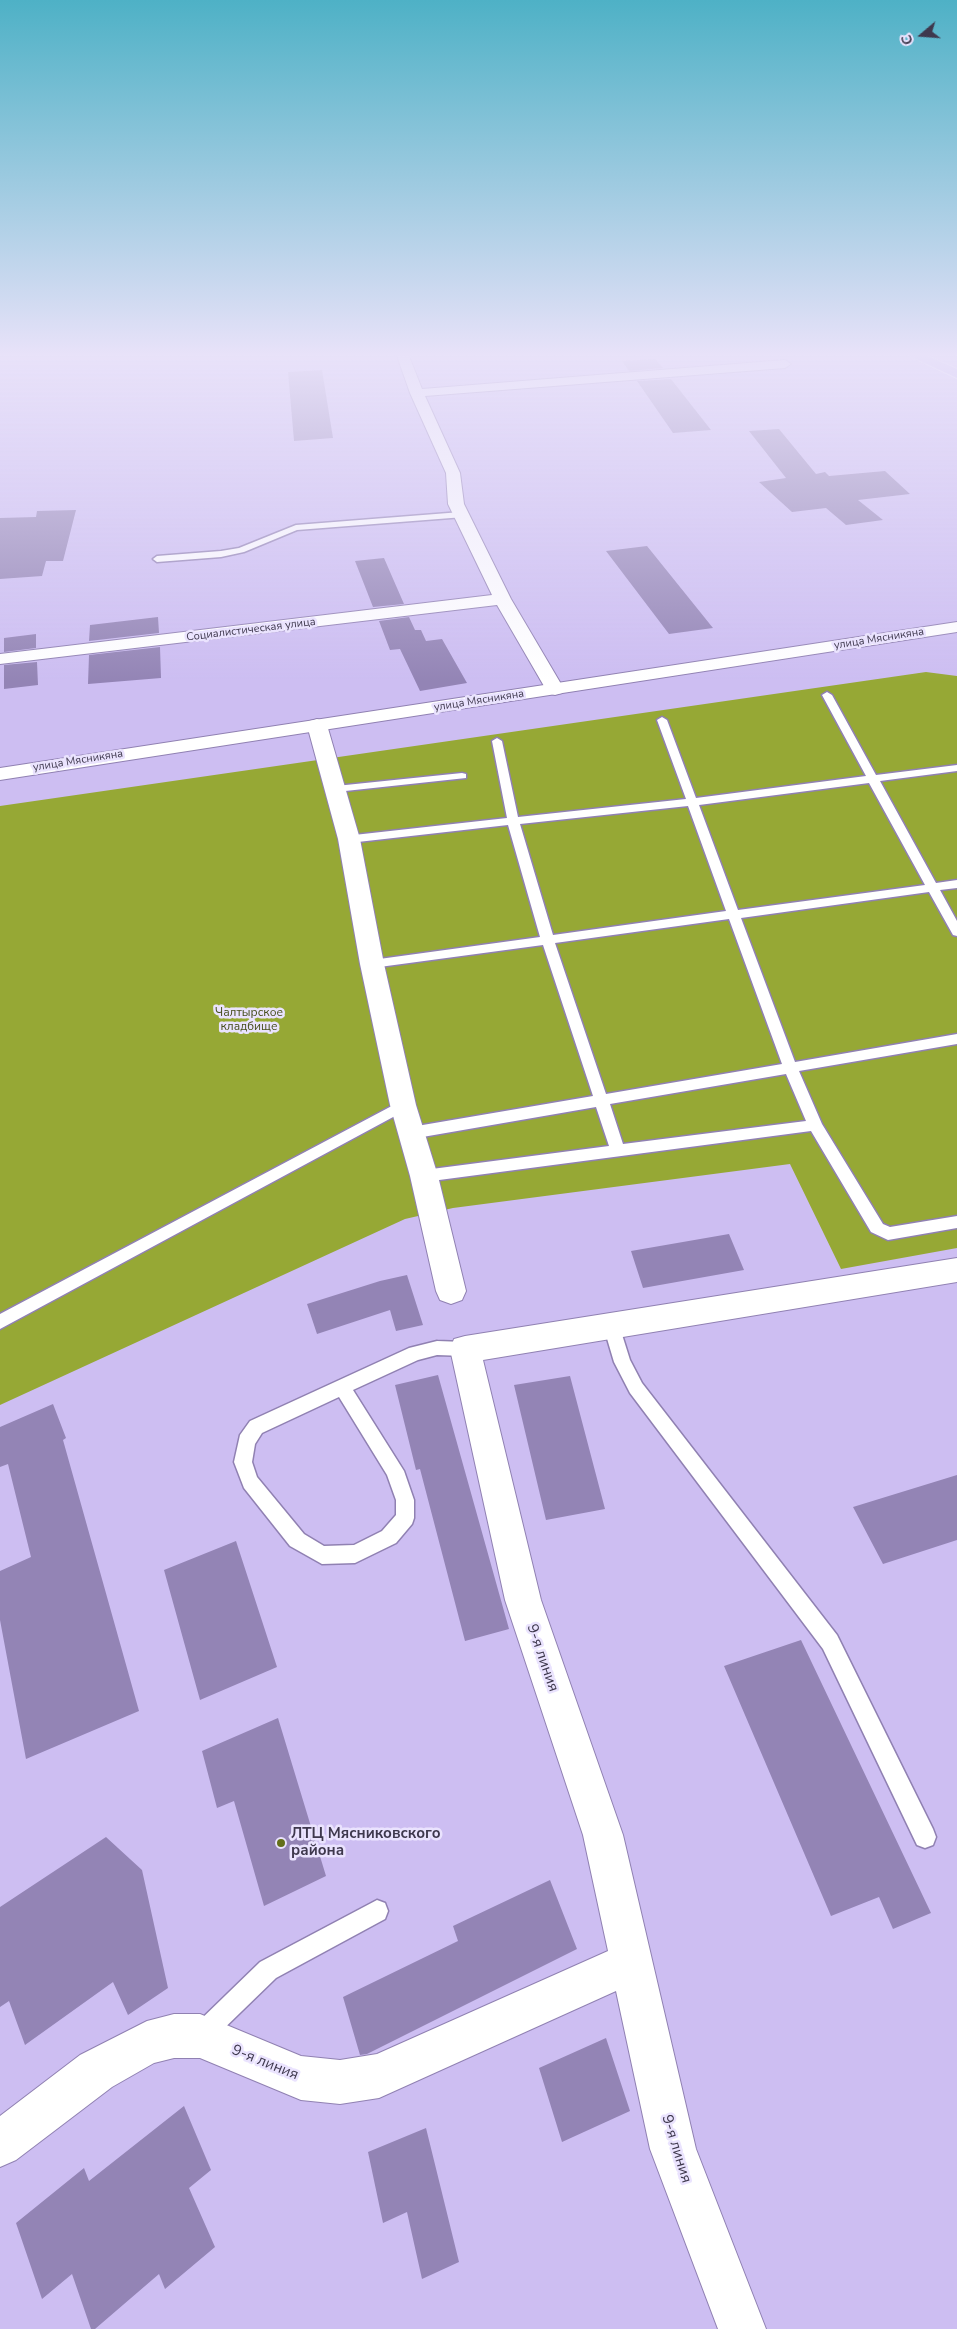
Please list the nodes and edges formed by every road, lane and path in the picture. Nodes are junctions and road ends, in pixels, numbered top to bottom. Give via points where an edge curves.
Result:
1 (449, 465) edge
2 (461, 515) junction
3 (157, 559) dead end
4 (502, 598) junction
5 (957, 627) edge
6 (0, 659) edge
7 (555, 689) junction
8 (827, 695) dead end
9 (662, 720) dead end
10 (317, 725) junction
11 (497, 741) dead end
12 (957, 768) edge
13 (0, 774) edge
14 (462, 776) dead end
15 (874, 778) junction
16 (336, 789) junction
17 (692, 802) junction
18 (514, 821) junction
19 (349, 839) junction
20 (957, 884) edge
21 (932, 888) junction
22 (733, 915) junction
23 (957, 932) edge
24 (548, 941) junction
25 (372, 964) junction
26 (957, 1039) edge
27 (790, 1067) junction
28 (603, 1102) junction
29 (403, 1105) junction
30 (815, 1125) junction
31 (411, 1133) junction
32 (618, 1151) junction
33 (424, 1176) junction
34 (957, 1222) edge
35 (957, 1270) edge
36 (451, 1291) dead end
37 (0, 1322) edge
38 (611, 1325) junction
39 (465, 1350) junction
40 (342, 1387) junction
41 (925, 1837) dead end
42 (378, 1911) dead end
43 (630, 1963) junction
44 (200, 2036) junction
45 (0, 2144) edge
46 (742, 2329) edge

1 - 2 street
2 - 3 lane via 302,527 241,550
2 - 4 street
4 - 6 street, Социалистическая улица
4 - 7 street
5 - 7 street, улица Мясникяна
7 - 10 street, улица Мясникяна
8 - 15 lane
9 - 17 lane
10 - 13 street, улица Мясникяна
10 - 16 street
11 - 18 lane
12 - 15 lane
14 - 16 lane
15 - 17 lane
15 - 21 lane
16 - 19 street
17 - 18 lane
17 - 22 lane
18 - 19 lane
18 - 24 lane
19 - 25 street
20 - 21 lane
21 - 22 lane
21 - 23 lane
22 - 24 lane
22 - 27 lane
24 - 25 lane
24 - 28 lane
25 - 29 street
26 - 27 lane
27 - 28 lane
27 - 30 lane
28 - 31 lane
28 - 32 lane
29 - 31 street
29 - 37 lane
30 - 32 lane
30 - 34 lane via 878,1228 888,1234
31 - 33 street
32 - 33 lane
33 - 36 street
35 - 38 street
38 - 39 street
38 - 41 lane via 622,1362 636,1388 830,1642
39 - 40 lane via 437,1348 415,1353
39 - 43 street, 9-я линия via 522,1600 603,1835
40 - 40 lane via 256,1427 246,1441 243,1462 250,1482 297,1540 322,1555 355,1554 389,1538 405,1518 405,1500 395,1471
42 - 44 lane via 268,1970
43 - 44 street, 9-я линия via 379,2076 350,2081 301,2078
43 - 46 street, 9-я линия via 673,2149
44 - 45 street, 9-я линия via 174,2036 146,2044 96,2071

